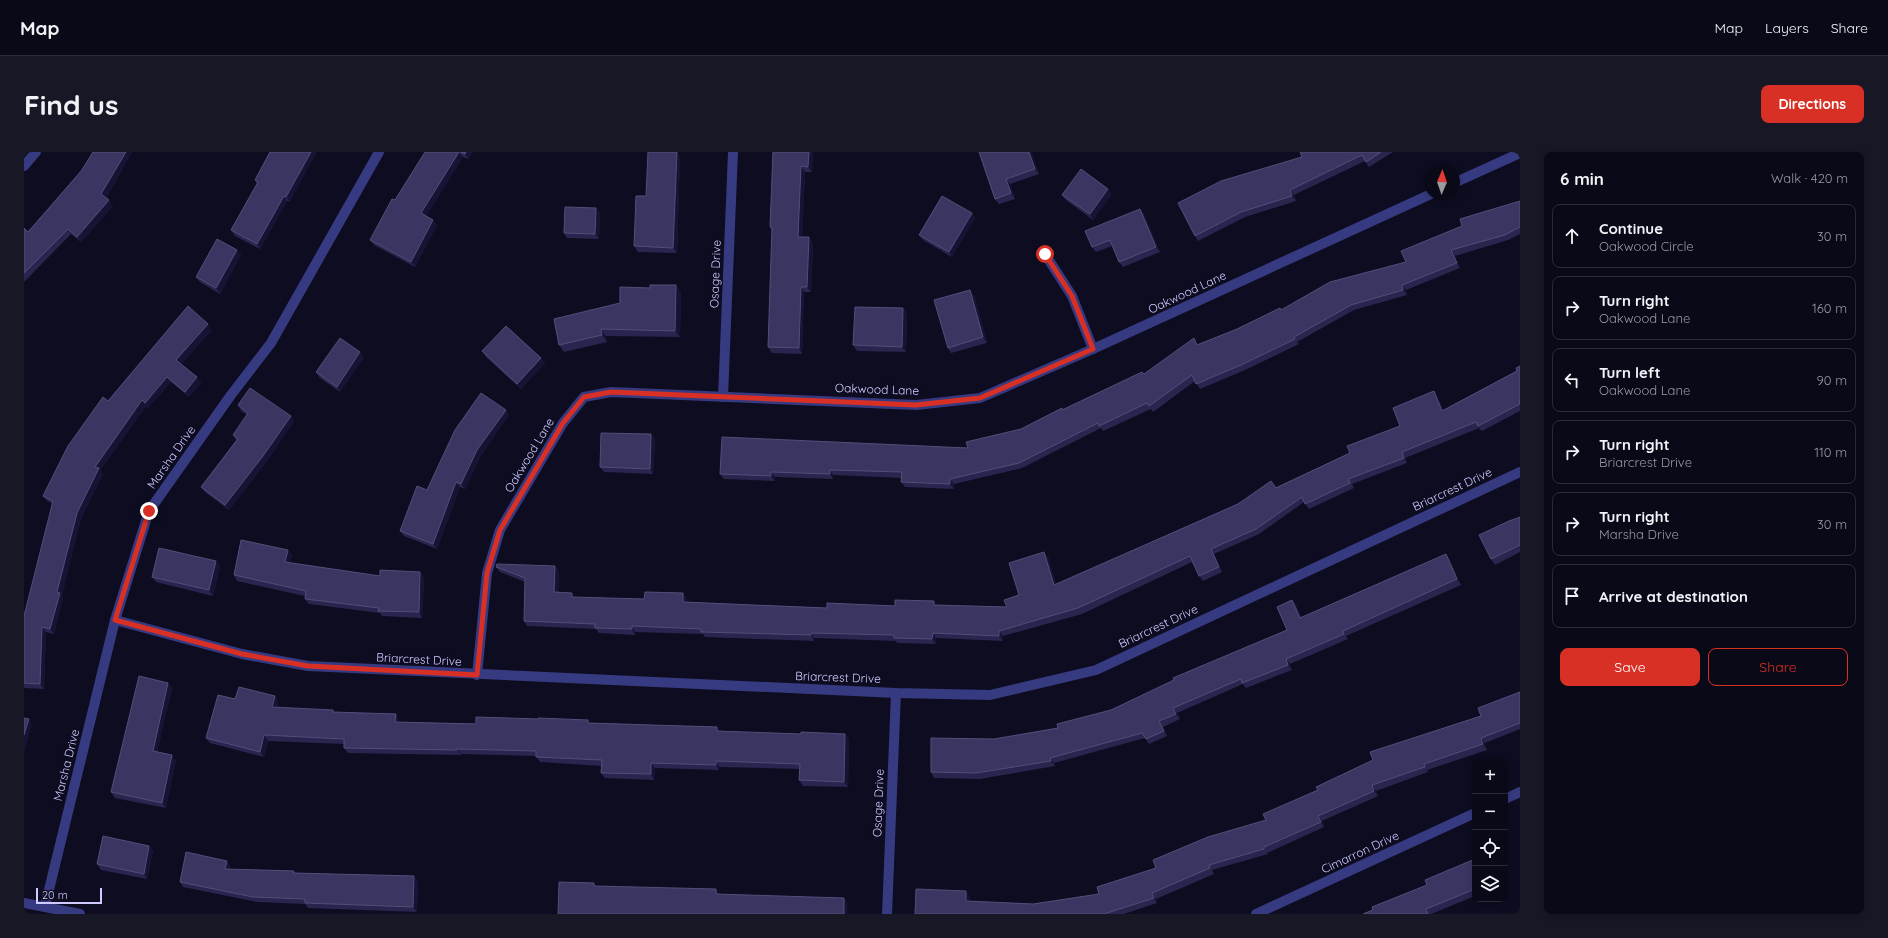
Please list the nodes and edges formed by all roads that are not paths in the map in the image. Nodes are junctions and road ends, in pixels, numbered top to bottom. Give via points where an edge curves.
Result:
1 (36, 152) edge
2 (379, 152) edge
3 (733, 152) edge
4 (1520, 153) edge
5 (24, 166) edge
6 (1460, 180) edge
7 (1424, 197) edge
8 (1045, 254) dead end
9 (1093, 349) junction
10 (723, 397) junction
11 (1520, 472) edge
12 (115, 620) junction
13 (477, 675) junction
14 (896, 693) junction
15 (1520, 792) edge
16 (1508, 798) edge
17 (1472, 814) edge
18 (24, 903) edge
19 (45, 906) junction
20 (80, 914) edge
21 (887, 914) edge
22 (1256, 914) edge

1 - 5 street
2 - 12 street, Marsha Drive via 272,343 231,395 149,511
3 - 10 street, Osage Drive
4 - 6 street
7 - 9 street, Oakwood Lane
8 - 9 street via 1072,296
9 - 10 street, Oakwood Lane via 980,398 916,405
10 - 13 street, Oakwood Lane via 611,392 584,397 563,423 500,530 487,573
11 - 14 street, Briarcrest Drive via 1096,670 990,695
12 - 13 street, Briarcrest Drive via 242,654 308,666
12 - 19 street, Marsha Drive
13 - 14 street, Briarcrest Drive
14 - 21 street, Osage Drive
15 - 16 street
17 - 22 street, Cimarron Drive
18 - 19 street
19 - 20 street

